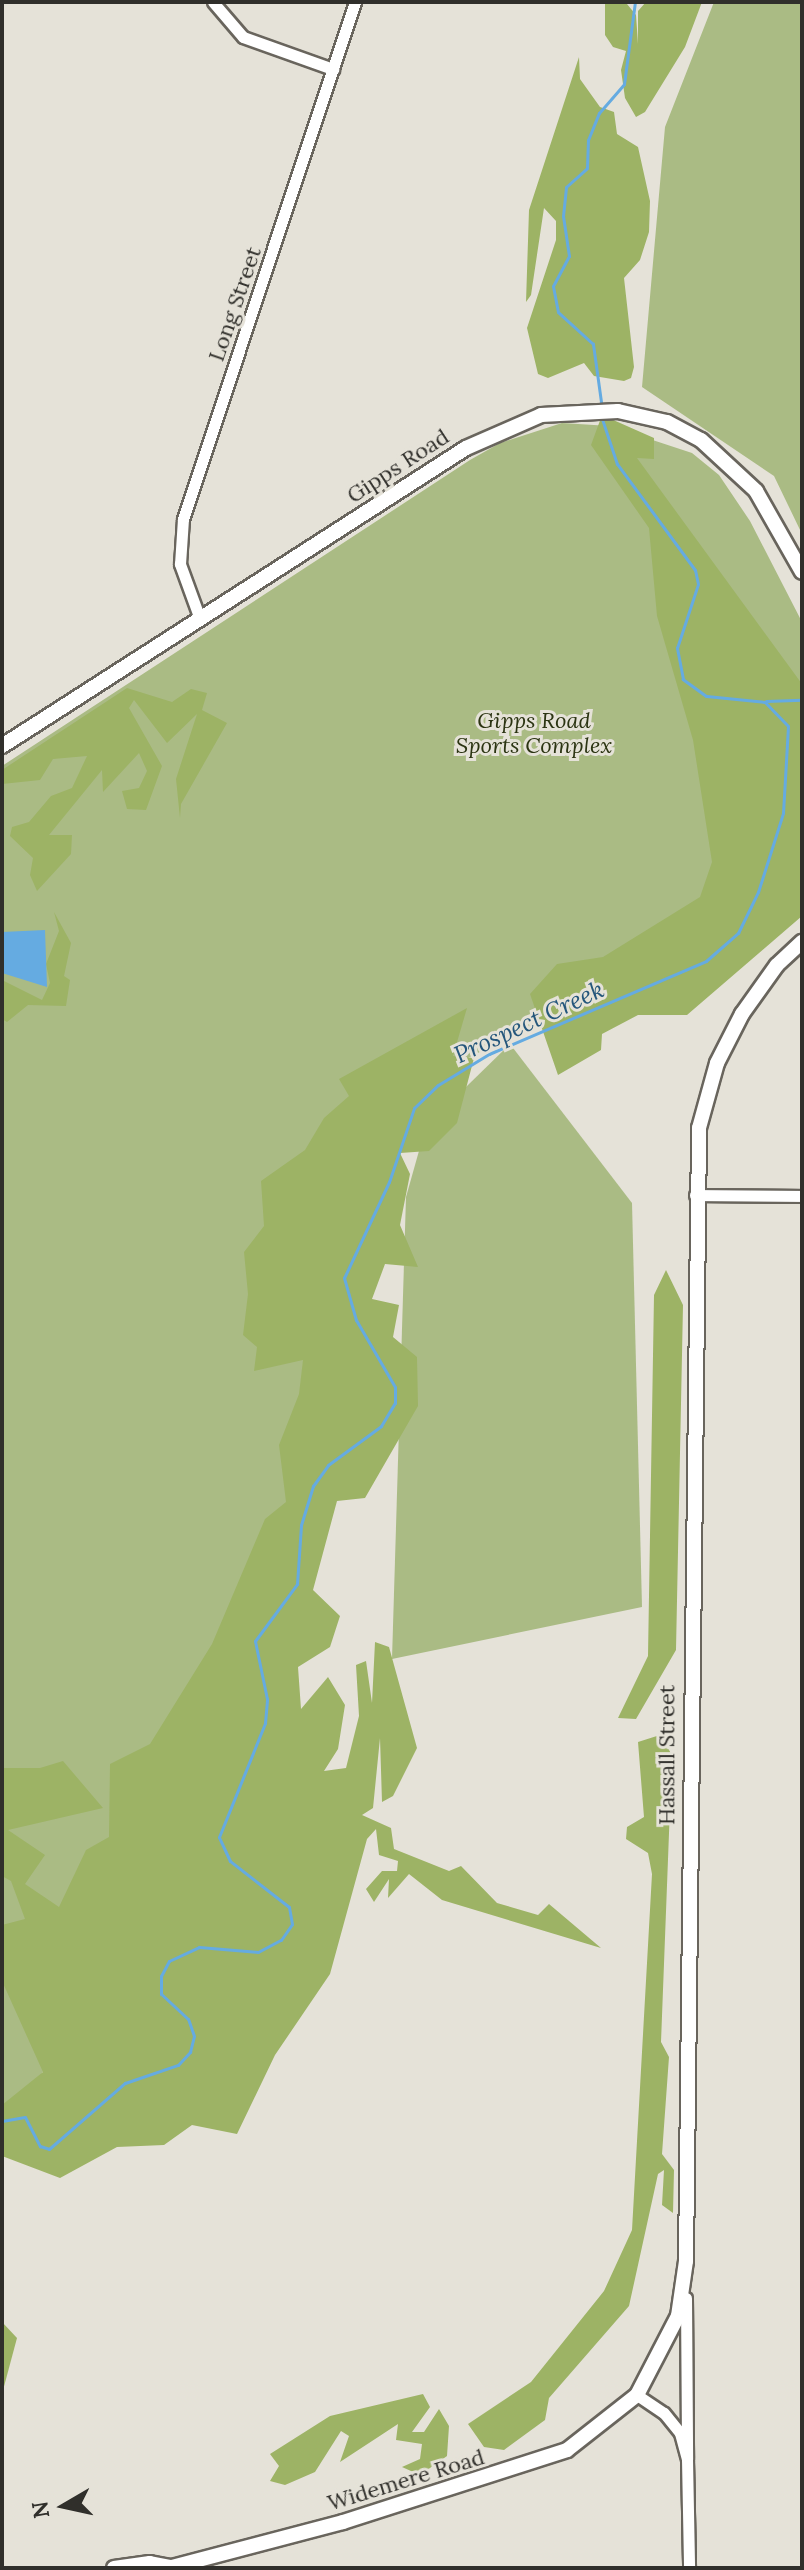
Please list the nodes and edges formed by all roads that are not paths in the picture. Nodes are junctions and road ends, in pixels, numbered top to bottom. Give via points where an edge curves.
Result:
1 (213, 2) edge
2 (355, 2) edge
3 (333, 69) junction
4 (802, 572) edge
5 (200, 619) junction
6 (2, 746) edge
7 (802, 942) edge
8 (695, 1195) junction
9 (802, 1196) edge
10 (686, 2261) junction
11 (637, 2395) junction
12 (687, 2459) junction
13 (114, 2568) edge
14 (169, 2568) edge
15 (689, 2568) edge

1 - 3 street via 243,37
2 - 3 street, Long Street
3 - 5 street, Long Street via 183,519 180,564
4 - 5 main road, Gipps Road via 767,507 719,452 667,422 584,409 529,418 483,438
5 - 6 main road, Gipps Road
7 - 8 main road, Hassall Street via 777,965 742,1014 717,1063 699,1128
8 - 9 street
8 - 10 main road, Hassall Street
10 - 11 main road, Hassall Street via 678,2316
10 - 12 street
11 - 12 street via 664,2413 680,2433
11 - 14 main road, Widemere Road via 590,2436 513,2471 245,2551
12 - 15 street
13 - 14 main road, Widemere Road via 150,2563

